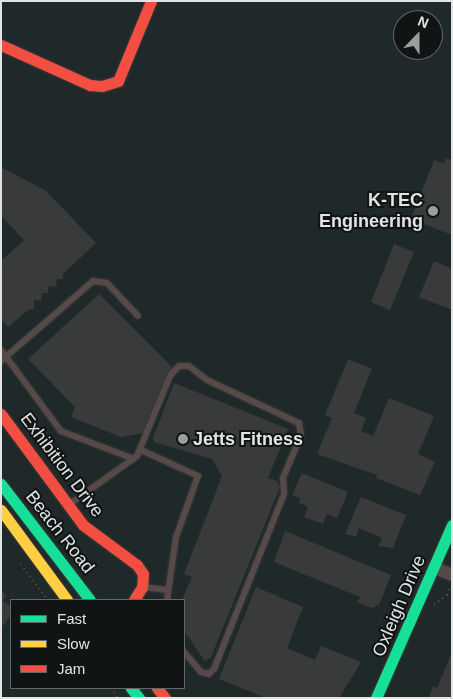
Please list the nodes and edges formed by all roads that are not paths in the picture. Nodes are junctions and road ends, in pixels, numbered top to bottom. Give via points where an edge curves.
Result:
1 (151, 1) edge
2 (1, 45) edge
3 (138, 316) dead end
4 (1, 350) edge
5 (4, 358) edge
6 (1, 414) edge
7 (141, 450) junction
8 (134, 459) junction
9 (1, 484) edge
10 (67, 506) junction
11 (1, 510) edge
12 (452, 525) edge
13 (435, 568) junction
14 (452, 575) edge
15 (142, 587) junction
16 (168, 590) junction
17 (66, 599) edge
18 (89, 599) edge
19 (135, 599) edge
20 (167, 599) edge
21 (185, 653) edge
22 (376, 698) edge

1 - 2 street via 118,81 102,86 90,85
3 - 5 lane via 107,283 93,280
4 - 5 lane
5 - 8 lane via 61,431
6 - 10 street, Exhibition Drive
7 - 8 lane
7 - 16 lane via 198,476 176,537
7 - 21 lane via 170,376 182,365 192,367 207,380 293,418 302,429 284,473 284,494 214,669 209,674 202,672
8 - 10 lane
9 - 18 street, Beach Road
10 - 15 street, Exhibition Drive via 83,526 137,565 143,574
11 - 17 street, Beach Road
12 - 13 street, Oxleigh Drive
13 - 14 street
13 - 22 street, Oxleigh Drive
15 - 16 lane
15 - 19 street
16 - 20 lane

